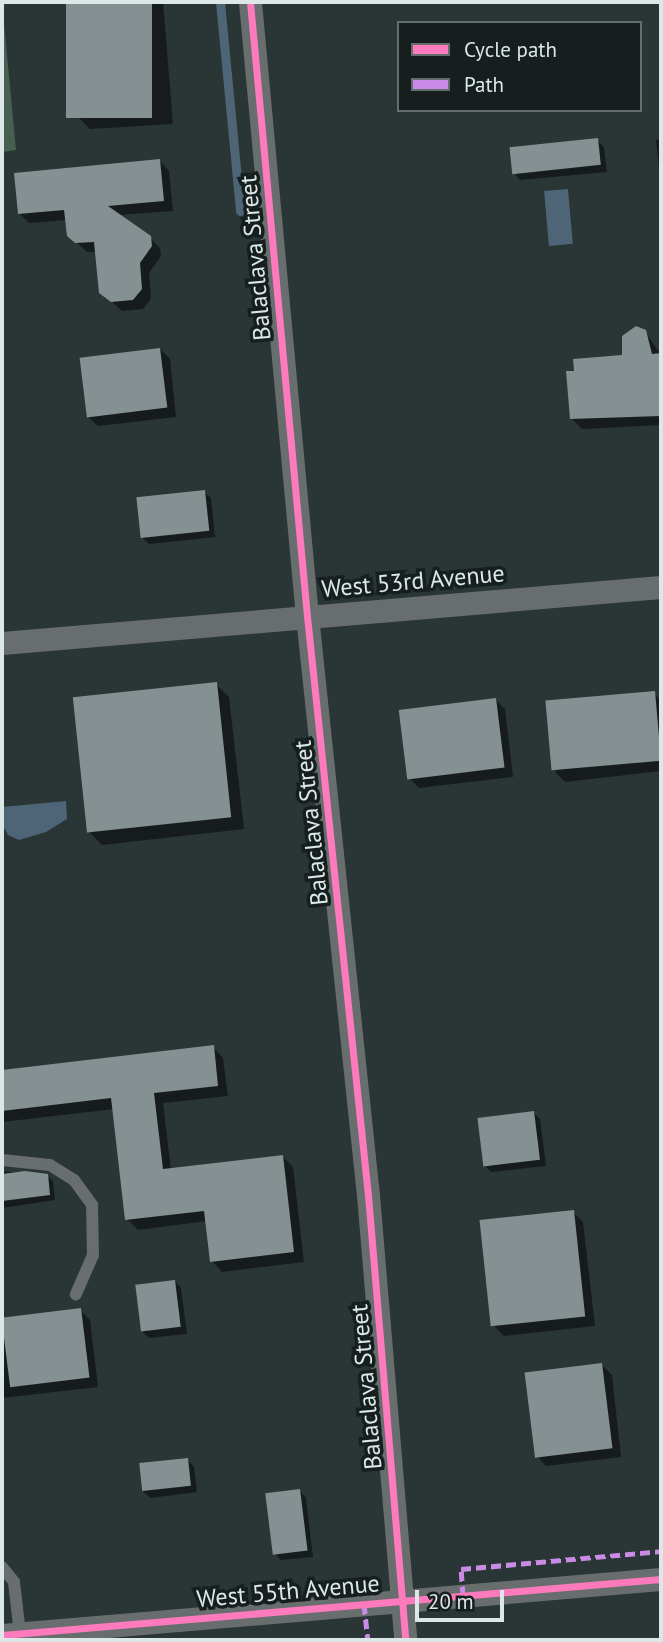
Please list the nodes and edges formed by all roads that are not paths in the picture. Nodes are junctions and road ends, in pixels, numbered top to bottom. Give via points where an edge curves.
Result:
1 (250, 2) edge
2 (661, 587) edge
3 (307, 616) junction
4 (2, 643) edge
5 (2, 1160) edge
6 (76, 1294) dead end
7 (2, 1567) edge
8 (661, 1578) edge
9 (402, 1601) junction
10 (11, 1634) edge
11 (91, 1634) edge
12 (405, 1640) edge

1 - 3 street, Balaclava Street
2 - 3 street, West 53rd Avenue
3 - 4 street, West 53rd Avenue
3 - 9 street, Balaclava Street via 368,1195
5 - 6 lane via 50,1165 74,1180 92,1205 93,1255
7 - 10 lane via 14,1582
8 - 9 street, West 55th Avenue
9 - 11 street, West 55th Avenue
9 - 12 street, Balaclava Street
10 - 11 street, West 55th Avenue

